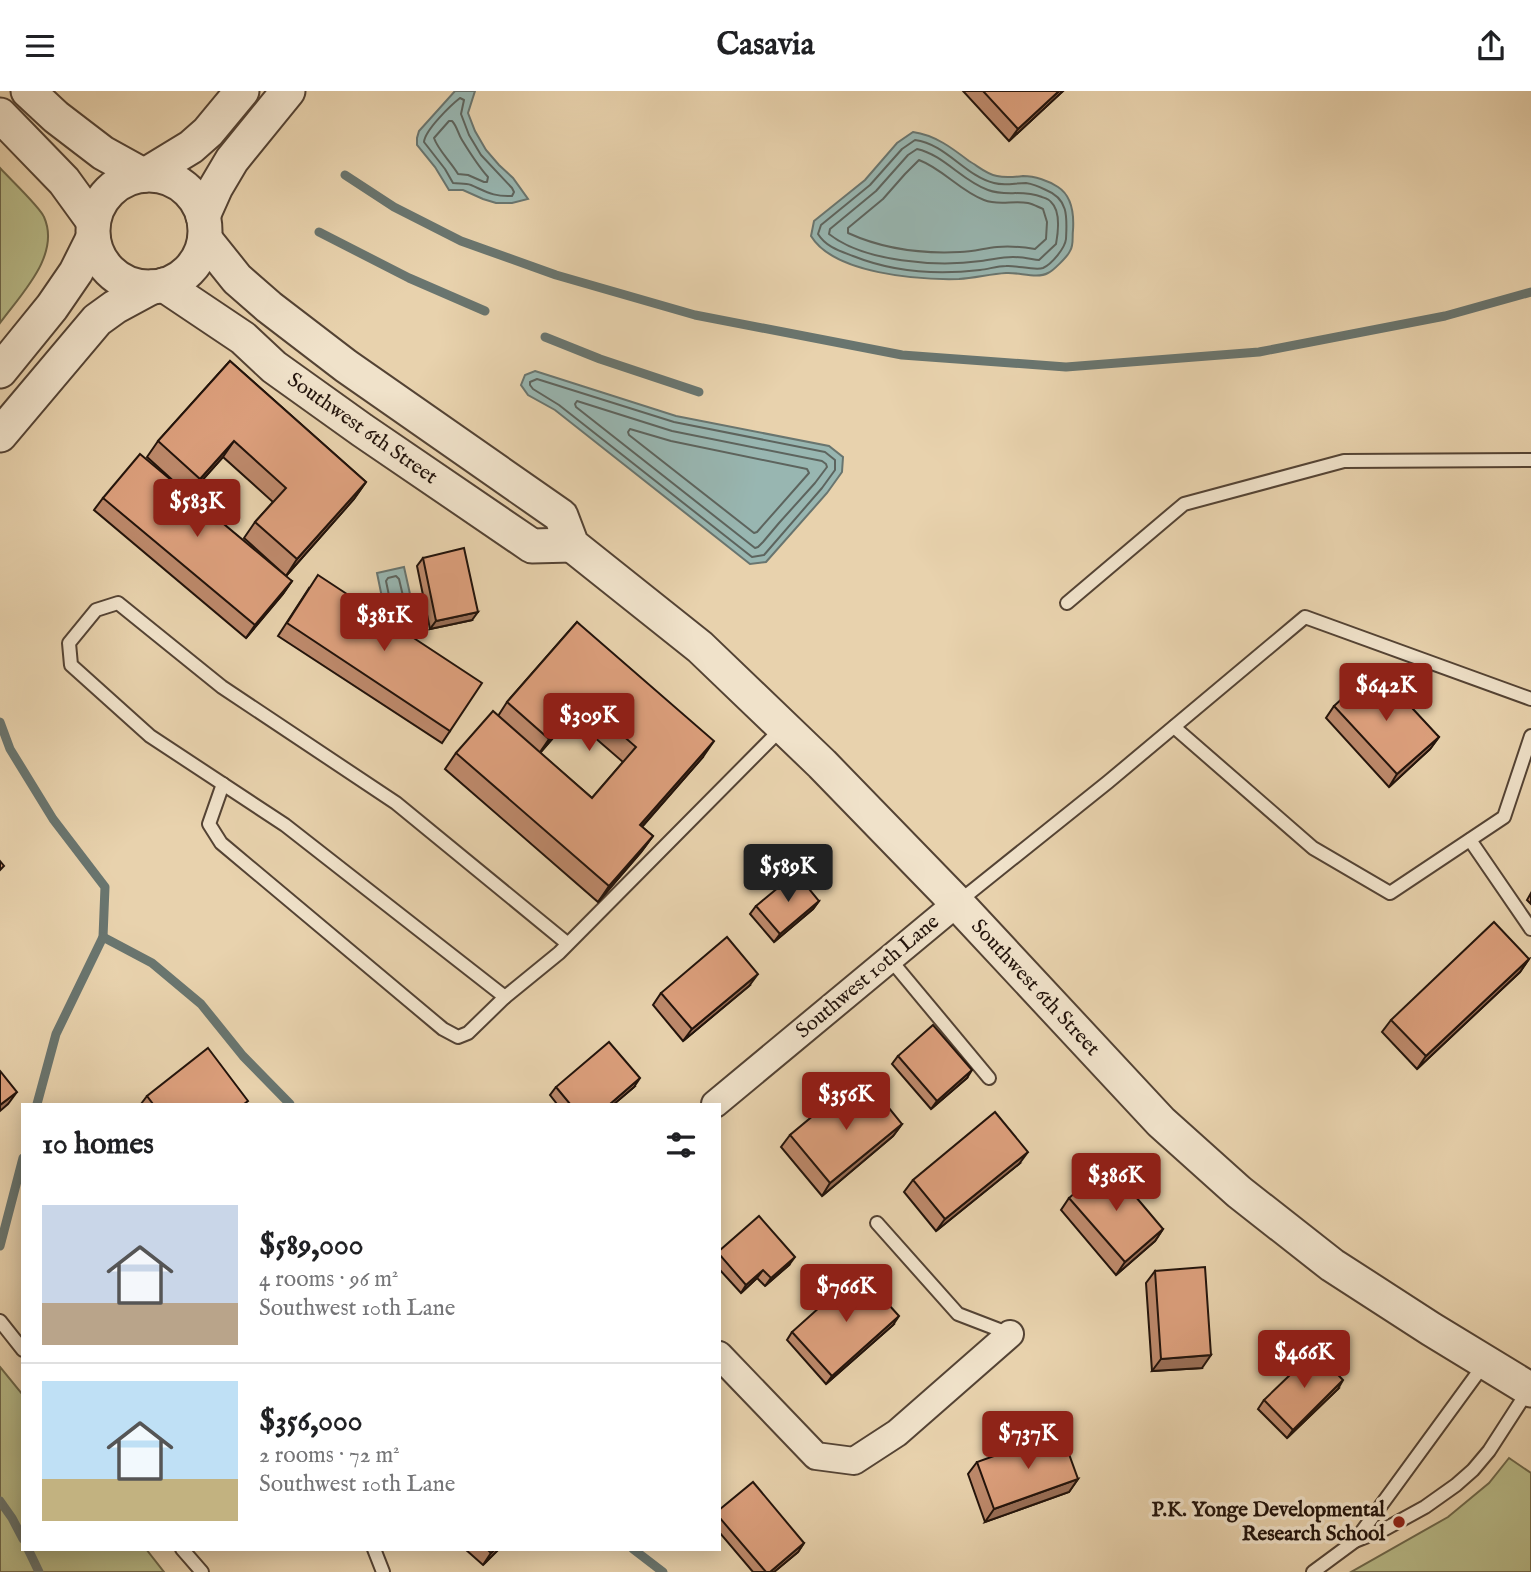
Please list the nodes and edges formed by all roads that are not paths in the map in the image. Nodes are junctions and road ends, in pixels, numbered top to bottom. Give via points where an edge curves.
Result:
1 (28, 91) edge
2 (242, 91) edge
3 (288, 91) edge
4 (0, 115) edge
5 (143, 174) junction
6 (204, 227) junction
7 (93, 230) junction
8 (158, 286) junction
9 (0, 371) edge
10 (0, 435) edge
11 (1531, 460) edge
12 (572, 545) junction
13 (1067, 603) dead end
14 (1531, 699) edge
15 (783, 726) junction
16 (1174, 727) junction
17 (1531, 736) edge
18 (223, 784) junction
19 (1470, 840) junction
20 (957, 903) junction
21 (1531, 929) edge
22 (568, 944) junction
23 (888, 958) junction
24 (505, 997) junction
25 (989, 1078) dead end
26 (716, 1103) edge
27 (877, 1223) dead end
28 (0, 1321) edge
29 (1010, 1334) joint
30 (21, 1347) edge
31 (721, 1357) edge
32 (1485, 1362) junction
33 (1530, 1390) edge
34 (1355, 1541) junction
35 (184, 1551) edge
36 (375, 1551) edge
37 (202, 1572) edge
38 (383, 1572) edge
39 (1313, 1572) edge

1 - 5 street via 103,153
2 - 5 street via 191,147
3 - 6 street via 232,160 216,187
4 - 7 street via 64,181
5 - 6 street via 174,180 187,189 197,201
5 - 7 street via 116,185 106,195
6 - 8 street via 200,255 191,268
6 - 12 street, Southwest 6th Street via 237,279 269,307 561,516
7 - 8 street via 98,255 108,270 137,286
7 - 9 street via 76,272
8 - 10 street via 97,320
8 - 12 street, Southwest 6th Street via 243,338 274,367 532,546
11 - 13 lane via 1344,461 1184,504
12 - 15 street, Southwest 6th Street via 700,647
14 - 16 lane via 1304,617
15 - 20 street, Southwest 6th Street
15 - 22 lane
16 - 19 lane via 1313,848 1390,893
16 - 20 lane
17 - 19 lane via 1504,817
18 - 22 lane via 149,736 71,665 69,643 96,610 118,603 222,687 396,803
18 - 24 lane via 285,825
18 - 24 lane via 209,824 221,843 443,1029 458,1037 468,1033
19 - 21 lane
20 - 23 street, Southwest 10th Lane
20 - 32 street, Southwest 6th Street via 1161,1122 1238,1192 1332,1265
22 - 24 lane
23 - 25 lane
23 - 26 street, Southwest 10th Lane
27 - 29 lane via 958,1314
28 - 30 lane
29 - 31 street via 897,1433 854,1461 816,1456
32 - 33 street, Southwest 6th Street
32 - 34 lane
33 - 34 lane via 1489,1451 1457,1485 1385,1529
34 - 39 lane
35 - 37 lane
36 - 38 lane

